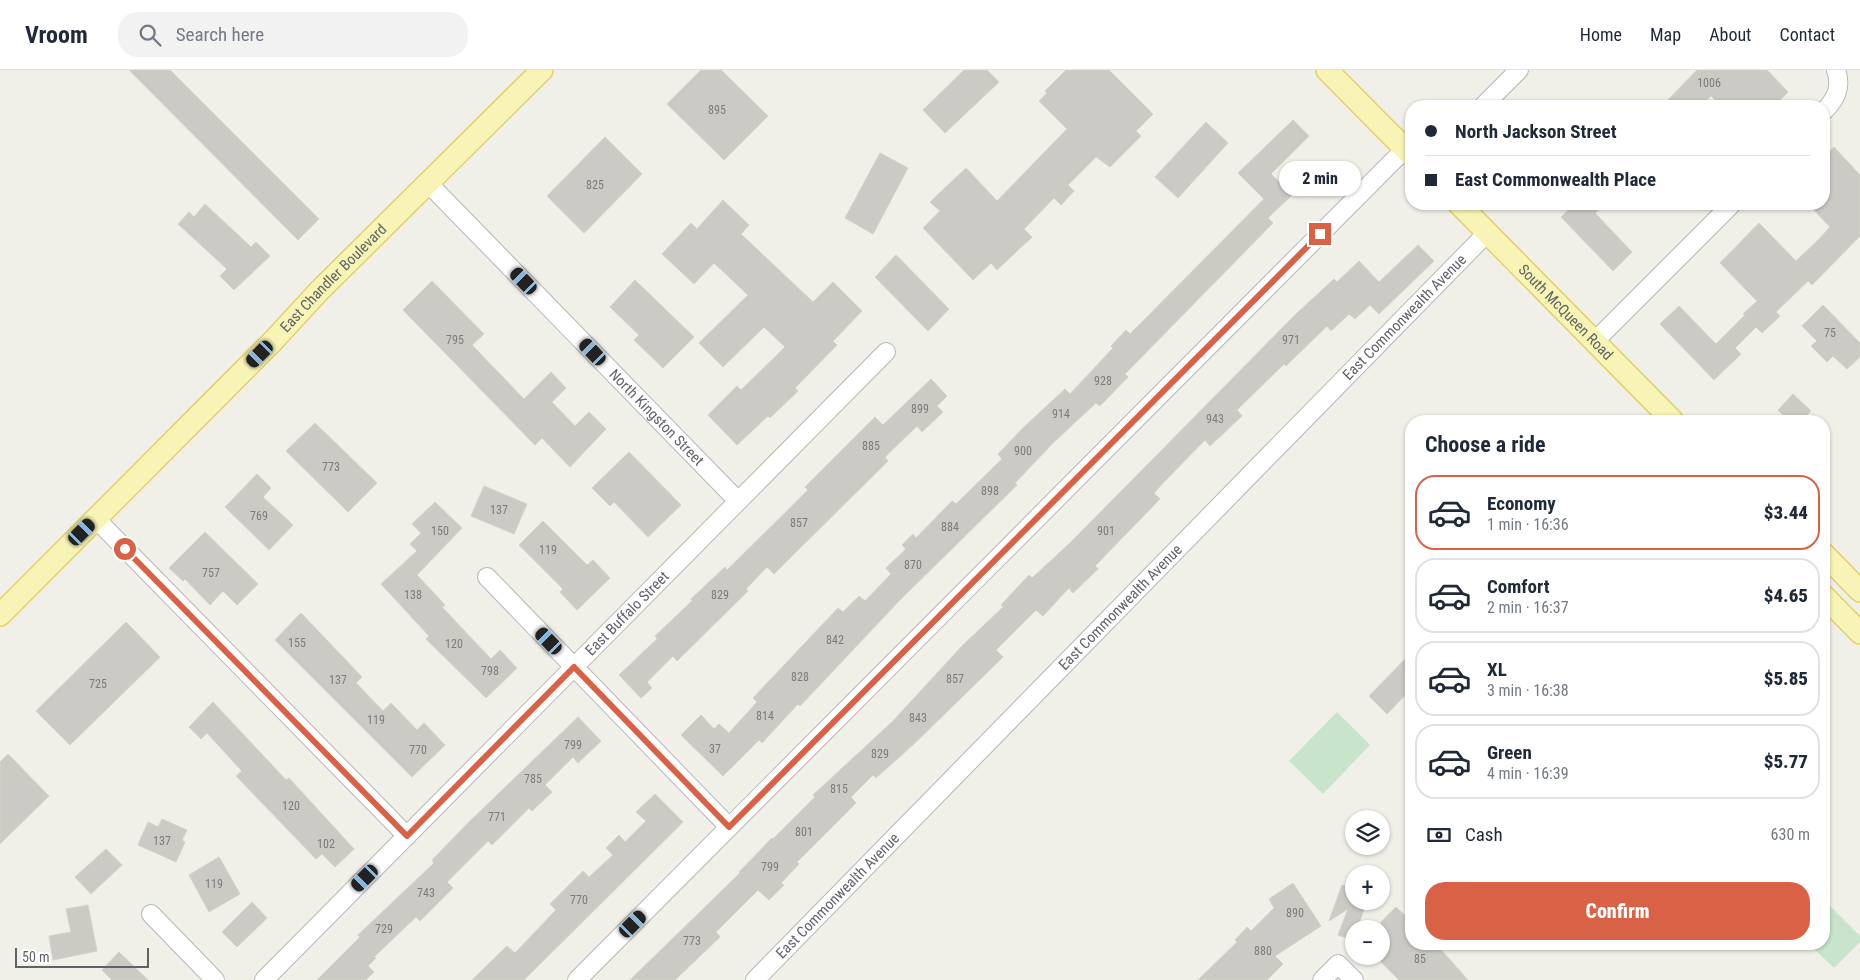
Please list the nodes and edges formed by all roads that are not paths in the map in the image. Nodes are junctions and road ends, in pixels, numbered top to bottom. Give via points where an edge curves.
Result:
1 (542, 70) edge
2 (1327, 70) edge
3 (1519, 70) edge
4 (1837, 74) edge
5 (1489, 100) edge
6 (1830, 104) edge
7 (1405, 149) edge
8 (1405, 155) edge
9 (429, 184) junction
10 (1465, 210) edge
11 (1726, 210) edge
12 (1488, 233) junction
13 (1595, 341) junction
14 (886, 352) dead end
15 (1667, 415) edge
16 (738, 501) junction
17 (96, 519) junction
18 (1830, 560) edge
19 (487, 577) dead end
20 (1860, 591) edge
21 (1830, 602) edge
22 (0, 615) edge
23 (1860, 633) edge
24 (574, 667) junction
25 (729, 827) junction
26 (407, 836) junction
27 (151, 914) dead end
28 (215, 980) edge
29 (264, 980) edge
30 (577, 980) edge
31 (754, 980) edge
32 (1322, 980) edge
33 (1354, 980) edge

1 - 9 main road, East Chandler Boulevard
2 - 7 main road
3 - 5 street
4 - 6 street via 1836,98
8 - 25 street
9 - 16 street, North Kingston Street
9 - 17 main road, East Chandler Boulevard via 319,291
10 - 12 main road, South McQueen Road
11 - 13 street
12 - 13 main road, South McQueen Road
12 - 31 street, East Commonwealth Avenue
13 - 15 main road, South McQueen Road
14 - 16 street, East Buffalo Street
16 - 24 street, East Buffalo Street
17 - 22 main road, East Chandler Boulevard
17 - 26 street
18 - 20 main road
19 - 24 street
21 - 23 main road
24 - 25 street
24 - 26 street, East Buffalo Street
25 - 30 street
26 - 29 street, East Buffalo Street
27 - 28 street
32 - 33 street via 1338,964

